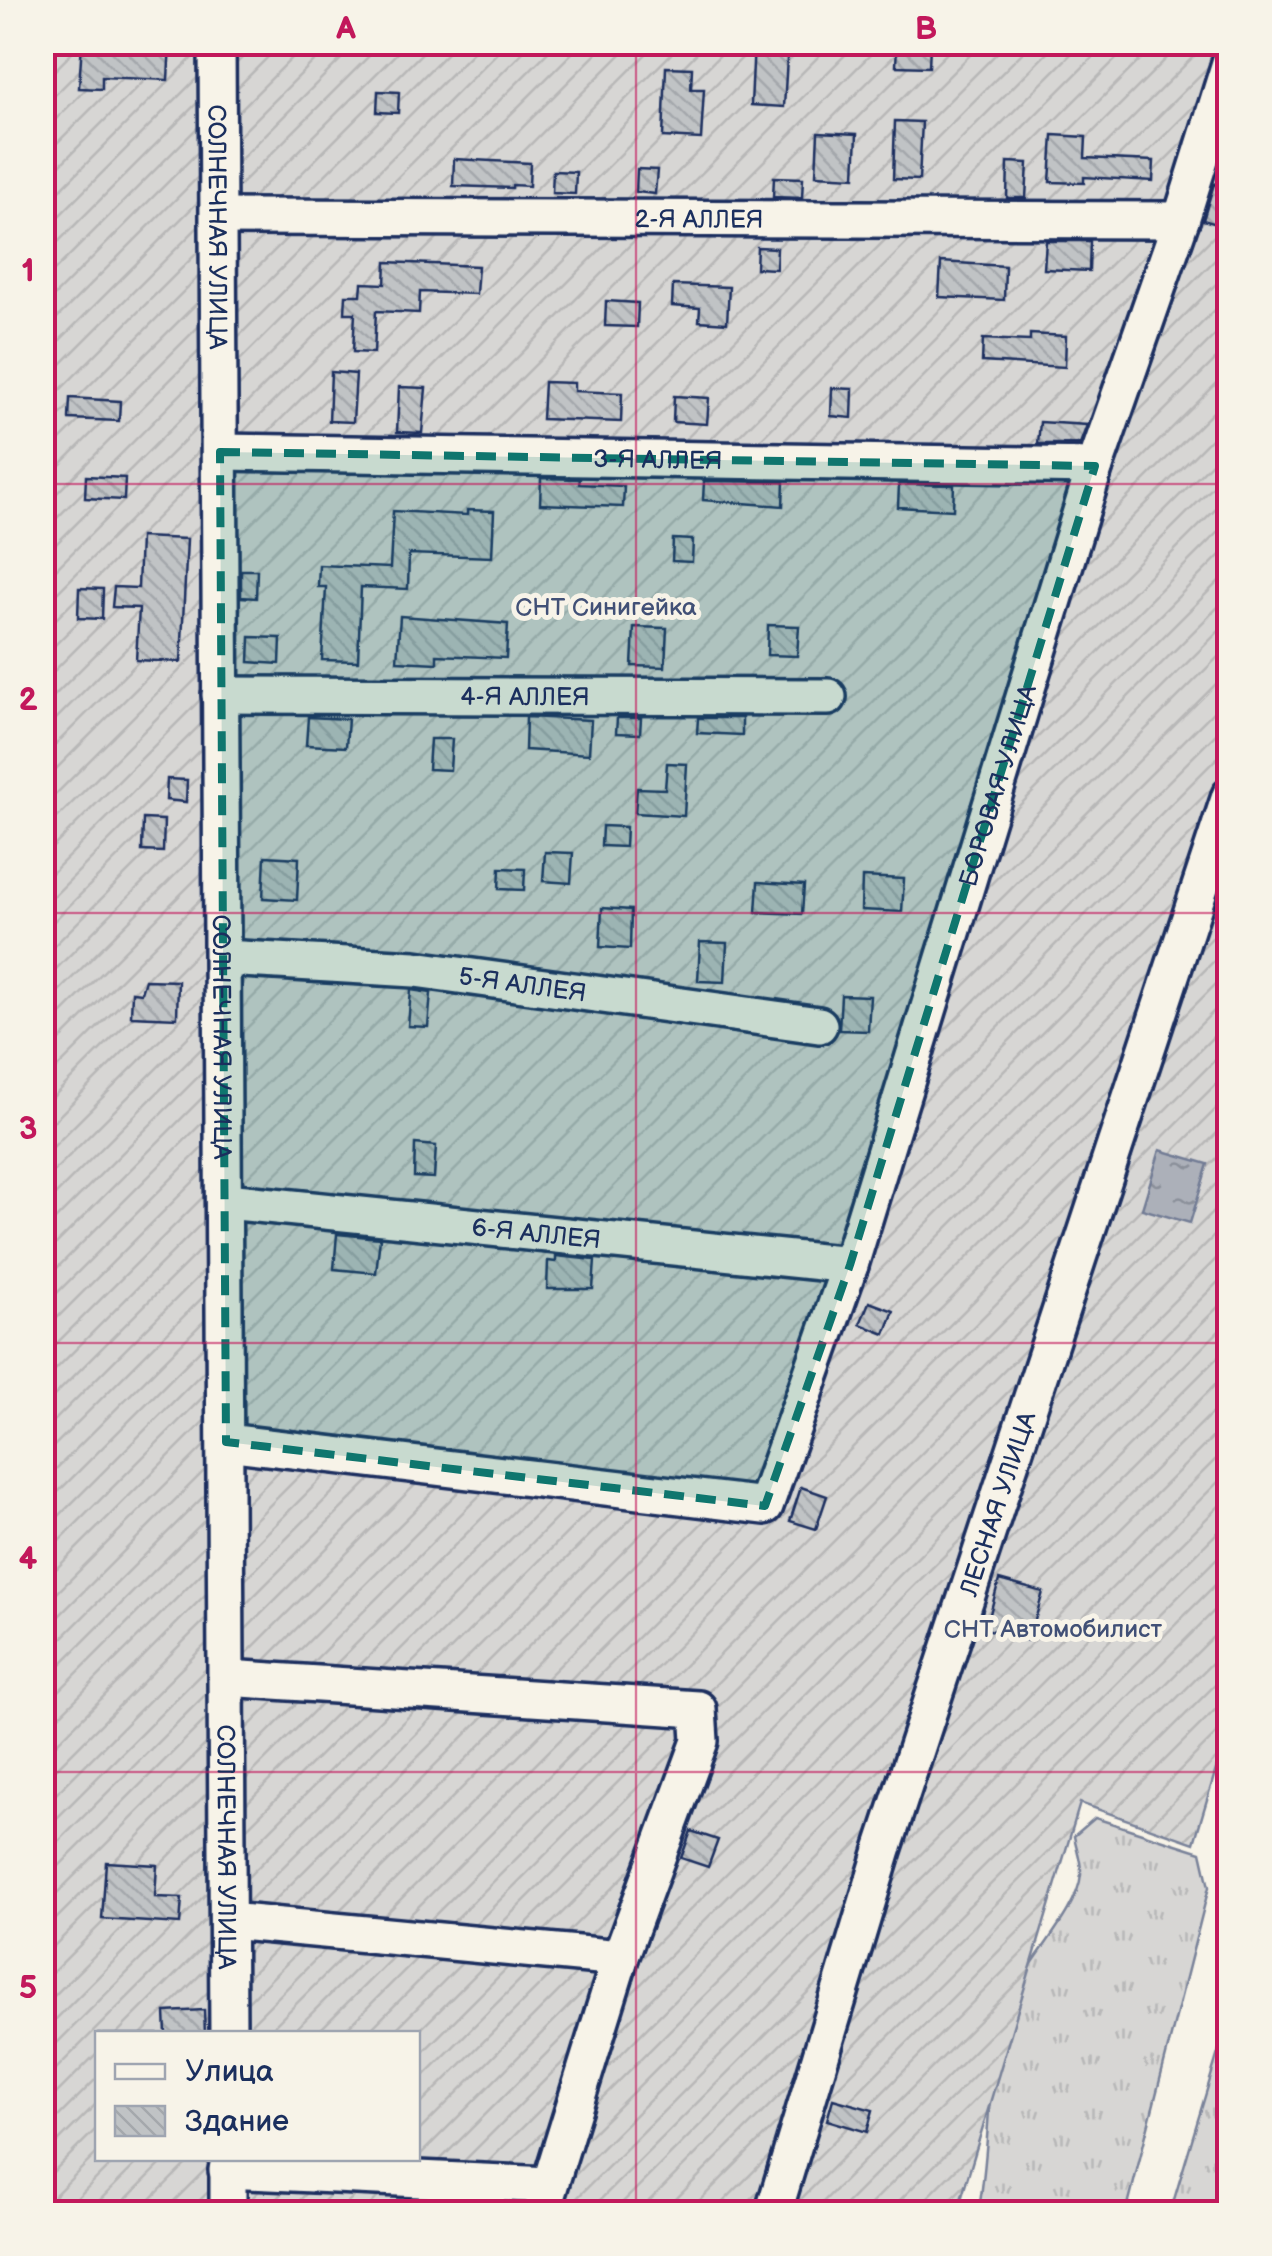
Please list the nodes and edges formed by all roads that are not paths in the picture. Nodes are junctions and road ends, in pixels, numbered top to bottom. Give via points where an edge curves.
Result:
1 (217, 42) edge
2 (1230, 63) edge
3 (219, 217) junction
4 (1181, 220) junction
5 (220, 452) junction
6 (1095, 466) junction
7 (220, 696) junction
8 (828, 697) dead end
9 (1230, 796) edge
10 (224, 958) junction
11 (820, 1025) dead end
12 (226, 1201) junction
13 (850, 1265) junction
14 (226, 1442) junction
15 (227, 1678) junction
16 (228, 1921) junction
17 (620, 1958) junction
18 (228, 2031) edge
19 (228, 2164) edge
20 (545, 2199) edge
21 (228, 2214) edge
22 (773, 2214) edge

1 - 3 street, СОЛНЕЧНАЯ УЛИЦА
2 - 4 street, БОРОВАЯ УЛИЦА
3 - 4 street, 2-Я АЛЛЕЯ
3 - 5 street, СОЛНЕЧНАЯ УЛИЦА
4 - 6 street, БОРОВАЯ УЛИЦА
5 - 6 street, 3-Я АЛЛЕЯ
5 - 7 street, СОЛНЕЧНАЯ УЛИЦА
6 - 13 street, БОРОВАЯ УЛИЦА
7 - 8 street, 4-Я АЛЛЕЯ
7 - 10 street, СОЛНЕЧНАЯ УЛИЦА
9 - 22 street, ЛЕСНАЯ УЛИЦА via 883,1850
10 - 11 street, 5-Я АЛЛЕЯ via 414,969
10 - 12 street, СОЛНЕЧНАЯ УЛИЦА
12 - 13 street, 6-Я АЛЛЕЯ
12 - 14 street, СОЛНЕЧНАЯ УЛИЦА
13 - 14 street, БОРОВАЯ УЛИЦА via 765,1506
14 - 15 street, СОЛНЕЧНАЯ УЛИЦА
15 - 16 street, СОЛНЕЧНАЯ УЛИЦА
15 - 17 street via 698,1709 700,1741
16 - 17 street
16 - 18 street, СОЛНЕЧНАЯ УЛИЦА
17 - 20 street
19 - 20 street
19 - 21 street

